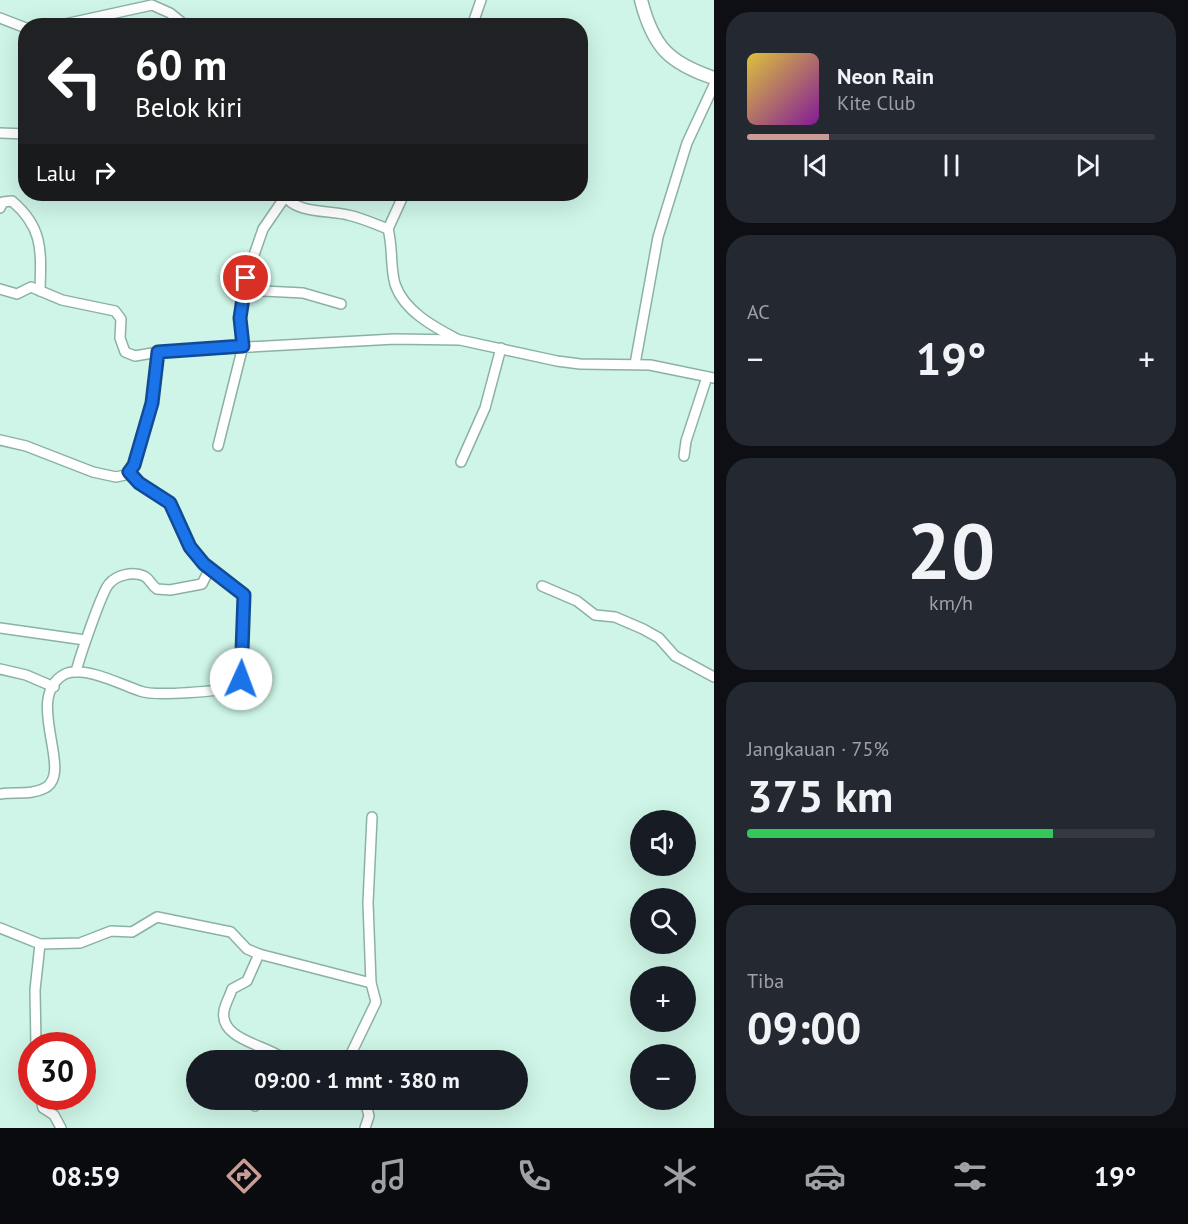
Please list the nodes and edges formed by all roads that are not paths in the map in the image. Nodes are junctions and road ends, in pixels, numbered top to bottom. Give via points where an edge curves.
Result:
1 (481, 0) edge
2 (641, 0) edge
3 (149, 2) edge
4 (0, 18) edge
5 (87, 18) edge
6 (176, 18) edge
7 (475, 18) edge
8 (18, 24) edge
9 (714, 78) edge
10 (714, 85) edge
11 (0, 133) edge
12 (18, 134) edge
13 (281, 201) edge
14 (295, 201) edge
15 (402, 201) edge
16 (0, 208) edge
17 (388, 229) junction
18 (0, 289) edge
19 (244, 290) junction
20 (40, 291) junction
21 (341, 303) dead end
22 (460, 340) junction
23 (243, 346) junction
24 (501, 348) junction
25 (158, 352) junction
26 (635, 364) junction
27 (710, 377) edge
28 (0, 440) edge
29 (218, 446) dead end
30 (684, 456) dead end
31 (461, 462) dead end
32 (129, 472) junction
33 (210, 568) junction
34 (542, 586) dead end
35 (0, 628) edge
36 (85, 640) junction
37 (0, 669) edge
38 (76, 672) junction
39 (714, 677) edge
40 (54, 687) junction
41 (0, 794) edge
42 (372, 818) dead end
43 (0, 928) edge
44 (40, 944) junction
45 (259, 954) junction
46 (371, 983) junction
47 (36, 1032) edge
48 (262, 1050) edge
49 (353, 1050) edge
50 (46, 1110) edge
51 (368, 1110) edge
52 (61, 1128) edge
53 (365, 1128) edge

1 - 7 street
2 - 9 street via 656,41 670,57
3 - 5 street
3 - 6 street
4 - 8 street
10 - 26 street via 687,143 658,237
11 - 12 street
13 - 19 street via 254,250
14 - 17 street
15 - 17 street
16 - 20 street via 3,202 12,201 28,215 38,235
17 - 22 street via 395,283 401,296 426,321
18 - 20 street via 17,294 31,287
19 - 21 street via 303,293
19 - 23 street via 240,318
20 - 25 street via 62,300 115,311 121,319 124,352 135,356
22 - 23 street
22 - 24 street
23 - 25 street
23 - 29 street
24 - 26 street via 580,364
24 - 31 street via 485,408
25 - 32 street via 152,403
26 - 27 street
27 - 30 street
28 - 32 street via 111,477
32 - 33 street via 170,503 190,547
33 - 36 street via 202,584 170,590 157,589 141,575 117,578 108,584
33 - 38 street via 244,595 242,668 236,687 143,693
34 - 39 street via 577,601 595,615 615,617 643,629 659,638 675,656
35 - 36 street
36 - 38 street
37 - 40 street
38 - 40 street via 65,675
40 - 41 street via 47,716 56,761 53,780 33,793
42 - 46 street via 368,903
43 - 44 street
44 - 45 street via 80,943 111,931 132,932 157,917 231,932 247,949
44 - 47 street
45 - 46 street
45 - 48 street via 247,981 232,988 223,1013 238,1038
46 - 49 street via 375,1006
50 - 52 street
51 - 53 street

